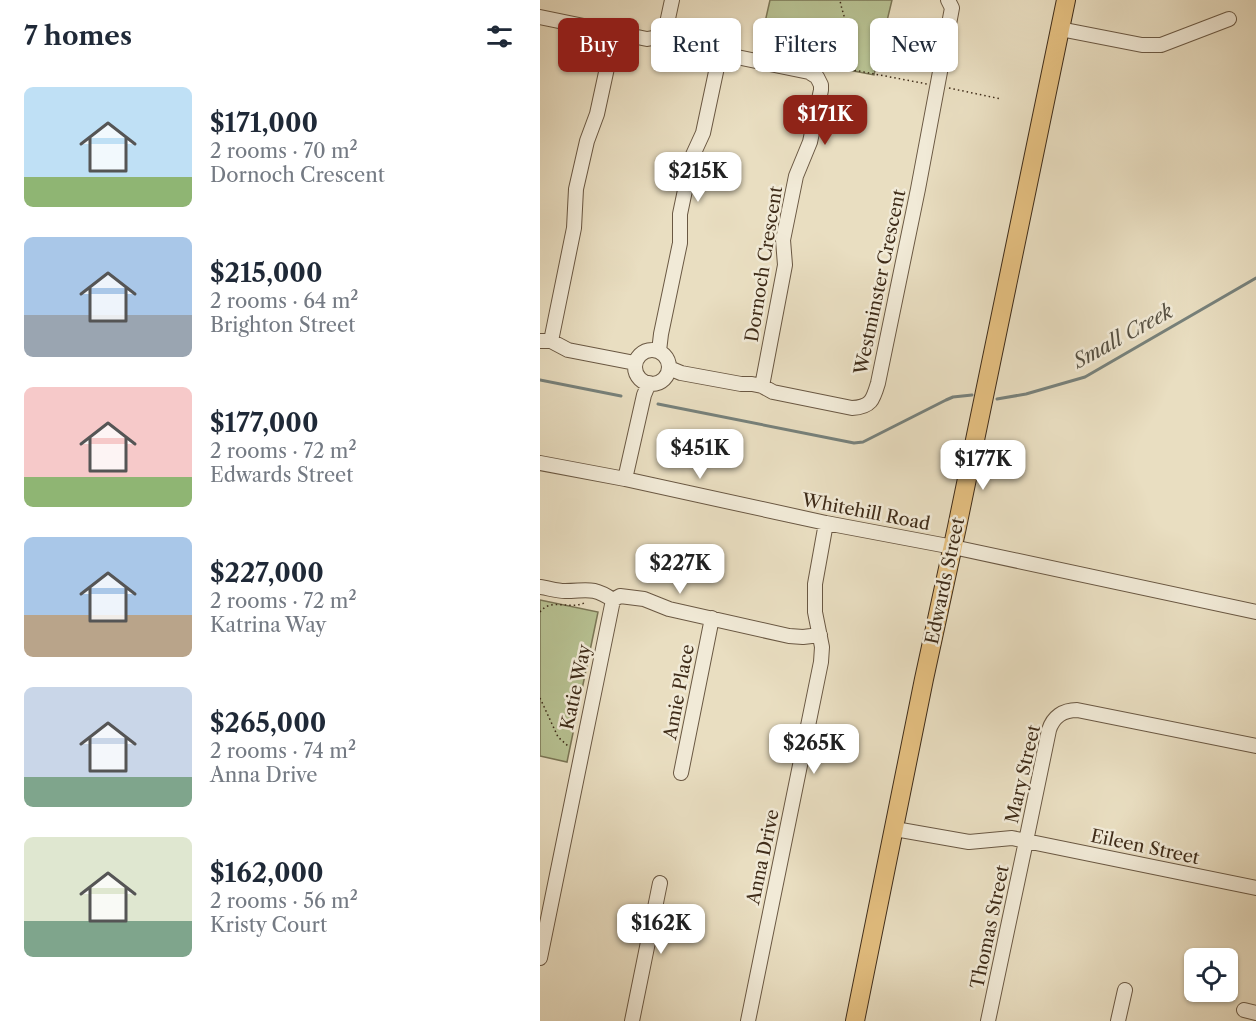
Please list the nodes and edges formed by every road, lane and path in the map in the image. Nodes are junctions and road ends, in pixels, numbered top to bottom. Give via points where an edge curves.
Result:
1 (672, 0) edge
2 (840, 0) edge
3 (948, 0) edge
4 (1066, 0) edge
5 (540, 17) edge
6 (668, 18) edge
7 (845, 18) edge
8 (1229, 19) dead end
9 (558, 20) edge
10 (1059, 29) junction
11 (741, 57) edge
12 (858, 71) edge
13 (606, 72) edge
14 (716, 72) edge
15 (880, 75) dead end
16 (546, 341) edge
17 (659, 351) junction
18 (636, 363) junction
19 (669, 368) junction
20 (649, 383) junction
21 (762, 386) junction
22 (540, 463) edge
23 (625, 479) junction
24 (826, 523) junction
25 (953, 547) junction
26 (540, 586) edge
27 (588, 590) junction
28 (613, 600) junction
29 (540, 612) edge
30 (1256, 612) edge
31 (712, 618) junction
32 (820, 635) junction
33 (540, 698) edge
34 (568, 746) dead end
35 (1256, 746) edge
36 (681, 773) dead end
37 (895, 829) junction
38 (1026, 841) junction
39 (660, 884) dead end
40 (1256, 888) edge
41 (540, 958) edge
42 (1125, 990) dead end
43 (632, 1021) edge
44 (748, 1021) edge
45 (855, 1021) edge
46 (988, 1021) edge
47 (1118, 1021) edge

1 - 6 street
2 - 7 path
3 - 21 street, Westminster Crescent via 952,8 875,395 862,407 852,408 773,392
4 - 10 main road, Edwards Street
5 - 9 street, Dornoch Crescent
8 - 10 street via 1161,45
10 - 25 main road, Edwards Street
11 - 21 street, Dornoch Crescent via 809,72 821,85 783,240 784,265
12 - 15 path
13 - 16 street via 597,114 586,141 576,189 574,228
14 - 17 street via 680,214 680,243
16 - 18 street via 568,350
17 - 18 street via 644,352
17 - 19 street via 667,358
18 - 20 street via 637,375
19 - 20 street via 664,378
19 - 21 street, Westminster Crescent
20 - 23 street
22 - 23 street, Whitehill Road
23 - 24 street, Whitehill Road
24 - 25 street, Whitehill Road
24 - 32 street, Anna Drive via 814,584
25 - 30 street, Whitehill Road
25 - 37 main road, Edwards Street
26 - 27 street via 562,591
27 - 28 street
27 - 29 path via 583,604 551,604
28 - 31 street via 620,596 644,599
28 - 41 street, Katie Way
31 - 32 street via 789,636
31 - 36 street, Amie Place
32 - 44 street, Anna Drive via 822,662
33 - 34 path via 558,737
35 - 38 street, Mary Street via 1077,710 1064,712 1049,730
37 - 38 street, Mary Street via 969,842 1012,838
37 - 45 main road, Edwards Street
38 - 40 street, Eileen Street
38 - 46 street, Thomas Street
39 - 43 street
42 - 47 street

